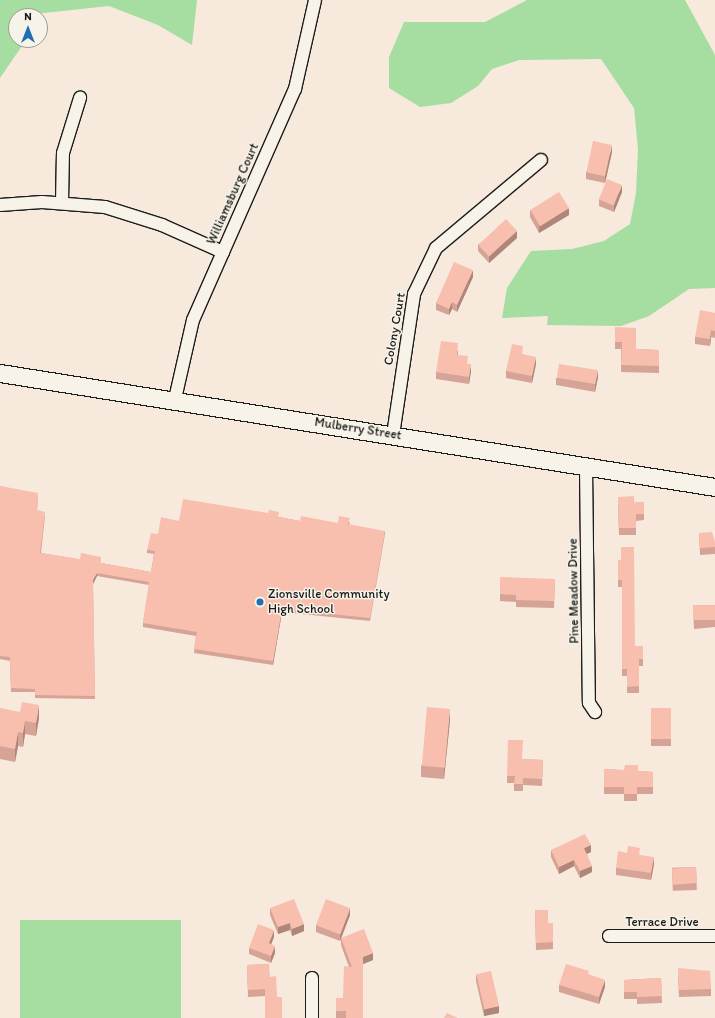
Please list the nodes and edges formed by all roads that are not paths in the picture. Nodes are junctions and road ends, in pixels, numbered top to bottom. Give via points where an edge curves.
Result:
1 (315, 0) edge
2 (80, 98) dead end
3 (541, 160) dead end
4 (62, 203) junction
5 (0, 205) edge
6 (223, 252) junction
7 (0, 373) edge
8 (175, 399) junction
9 (392, 435) junction
10 (586, 467) junction
11 (715, 487) edge
12 (596, 712) dead end
13 (609, 936) dead end
14 (715, 936) edge
15 (312, 978) dead end
16 (312, 1018) edge

1 - 6 street, Williamsburg Court via 295,89
2 - 4 street via 64,147
3 - 9 street, Colony Court via 436,248 414,294
4 - 5 street
4 - 6 street via 137,215
6 - 8 street, Williamsburg Court via 192,326
7 - 8 street, Mulberry Street
8 - 9 street, Mulberry Street
9 - 10 street, Mulberry Street
10 - 11 street, Mulberry Street
10 - 12 street, Pine Meadow Drive via 589,703
13 - 14 street, Terrace Drive
15 - 16 street

